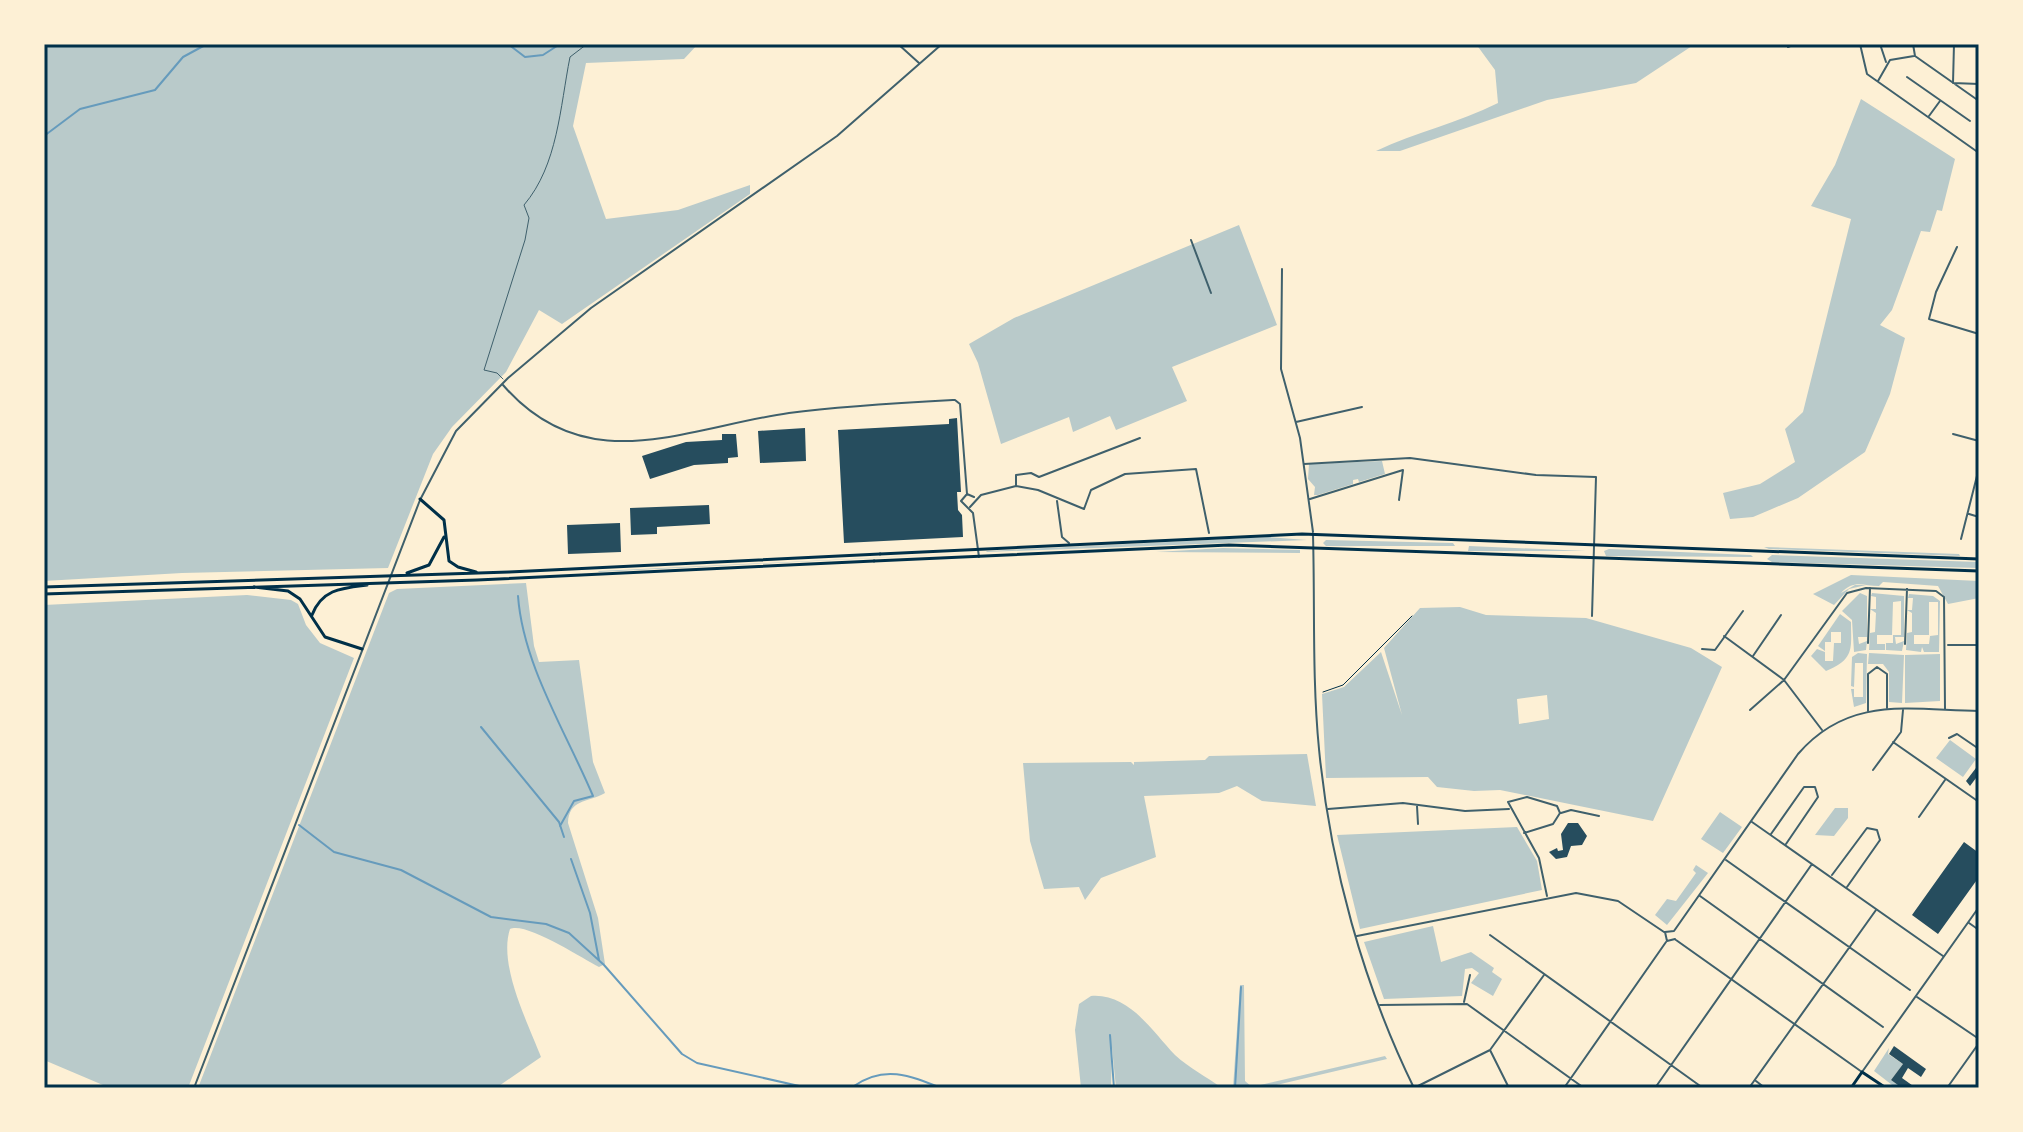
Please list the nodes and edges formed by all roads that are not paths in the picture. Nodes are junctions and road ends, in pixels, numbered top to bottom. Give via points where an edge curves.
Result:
1 (587, 44) edge
2 (898, 44) edge
3 (942, 44) edge
4 (1795, 44) edge
5 (1860, 44) edge
6 (1880, 44) edge
7 (1913, 44) edge
8 (1954, 44) edge
9 (1788, 47) dead end
10 (1915, 56) junction
11 (1887, 63) junction
12 (920, 64) junction
13 (1907, 77) dead end
14 (1877, 82) junction
15 (1953, 83) junction
16 (1979, 84) edge
17 (1941, 100) junction
18 (1979, 101) edge
19 (1929, 117) junction
20 (1970, 121) dead end
21 (1979, 153) edge
22 (1191, 240) dead end
23 (1957, 247) dead end
24 (1282, 269) dead end
25 (1211, 293) dead end
26 (1979, 334) edge
27 (503, 383) junction
28 (1362, 407) dead end
29 (1295, 422) junction
30 (1953, 434) dead end
31 (1140, 438) dead end
32 (1979, 441) edge
33 (1304, 464) junction
34 (1979, 468) edge
35 (1016, 486) junction
36 (967, 494) junction
37 (975, 498) junction
38 (420, 499) junction
39 (1309, 499) junction
40 (1057, 500) junction
41 (1399, 500) dead end
42 (970, 507) junction
43 (1967, 513) junction
44 (1979, 517) edge
45 (446, 525) junction
46 (1209, 533) dead end
47 (1313, 534) junction
48 (1961, 539) dead end
49 (1069, 544) junction
50 (1594, 546) junction
51 (1313, 548) junction
52 (978, 549) junction
53 (979, 558) junction
54 (1594, 558) junction
55 (1979, 559) edge
56 (1979, 571) edge
57 (482, 573) junction
58 (406, 574) junction
59 (383, 583) junction
60 (242, 586) junction
61 (44, 587) edge
62 (1870, 588) junction
63 (1907, 589) junction
64 (44, 594) edge
65 (1743, 611) dead end
66 (1781, 615) dead end
67 (312, 616) junction
68 (1592, 616) dead end
69 (1724, 636) junction
70 (1868, 643) dead end
71 (1905, 644) dead end
72 (1946, 645) junction
73 (1979, 645) edge
74 (362, 649) junction
75 (1702, 649) dead end
76 (1753, 656) junction
77 (1784, 680) junction
78 (1887, 709) junction
79 (1750, 710) dead end
80 (1903, 710) junction
81 (1945, 710) junction
82 (1868, 711) junction
83 (1979, 711) edge
84 (1822, 730) junction
85 (1949, 738) dead end
86 (1893, 742) junction
87 (1979, 749) edge
88 (1873, 770) dead end
89 (1945, 779) junction
90 (1979, 802) edge
91 (1417, 805) junction
92 (1327, 809) junction
93 (1510, 809) junction
94 (1560, 813) junction
95 (1599, 816) dead end
96 (1919, 817) dead end
97 (1752, 822) junction
98 (1418, 824) dead end
99 (1524, 833) junction
100 (1771, 834) junction
101 (1785, 844) junction
102 (1725, 860) junction
103 (1812, 864) junction
104 (1831, 876) junction
105 (1846, 888) junction
106 (1547, 896) junction
107 (1699, 896) junction
108 (1784, 901) junction
109 (1979, 907) edge
110 (1877, 909) junction
111 (1968, 923) junction
112 (1674, 930) junction
113 (1979, 930) edge
114 (1665, 932) junction
115 (1490, 935) dead end
116 (1357, 937) junction
117 (1675, 939) junction
118 (1759, 939) junction
119 (1667, 941) junction
120 (1849, 947) junction
121 (1944, 956) junction
122 (1544, 974) junction
123 (1470, 975) dead end
124 (1732, 979) junction
125 (1823, 984) junction
126 (1910, 990) dead end
127 (1916, 996) junction
128 (1464, 1003) junction
129 (1380, 1005) junction
130 (1611, 1021) junction
131 (1794, 1024) junction
132 (1883, 1027) dead end
133 (1502, 1031) junction
134 (1979, 1041) edge
135 (1490, 1050) junction
136 (1671, 1066) junction
137 (1862, 1072) junction
138 (1570, 1079) junction
139 (1755, 1080) junction
140 (194, 1088) edge
141 (1414, 1088) edge
142 (1509, 1088) edge
143 (1564, 1088) edge
144 (1584, 1088) edge
145 (1655, 1088) edge
146 (1703, 1088) edge
147 (1749, 1088) edge
148 (1765, 1088) edge
149 (1851, 1088) edge
150 (1886, 1088) edge
151 (1947, 1088) edge

1 - 27 lane via 570,57 549,165 542,184 524,205 529,218 525,240 484,370 497,373
2 - 12 street
3 - 12 street
4 - 9 street
5 - 14 street via 1867,74
6 - 11 street
7 - 10 street
8 - 15 street
10 - 11 street
10 - 15 street
11 - 14 street
12 - 27 street via 837,136 591,308
13 - 17 street
14 - 19 street
15 - 16 street
15 - 18 street
17 - 19 street
17 - 20 street
19 - 21 street
22 - 25 street
23 - 26 street via 1929,319
24 - 29 street via 1281,369
27 - 36 street via 542,422 598,441 658,439 786,414 959,401
27 - 38 street via 456,431
28 - 29 street
29 - 33 street
30 - 32 street
31 - 35 street via 1039,477 1016,475
33 - 39 street
33 - 50 street via 1410,458 1536,475 1596,477
34 - 43 street
35 - 37 street
35 - 40 street
36 - 37 street
36 - 42 street via 961,499
37 - 42 street
38 - 45 main road via 439,512
38 - 74 street
39 - 41 street via 1403,470
39 - 47 street
40 - 46 street via 1084,509 1091,490 1125,474 1196,469
40 - 49 street via 1062,537
42 - 52 street
43 - 44 street
43 - 48 street
45 - 57 main road via 449,561
45 - 58 main road via 433,560
47 - 49 main road
47 - 50 main road
47 - 51 street
49 - 52 main road
50 - 54 street
50 - 55 main road
51 - 53 main road via 1193,545
51 - 54 main road
51 - 92 street via 1316,694
52 - 53 street
52 - 57 main road
53 - 59 main road
54 - 56 main road
54 - 68 street
57 - 58 main road
58 - 61 main road
59 - 60 main road
59 - 67 main road via 327,593
60 - 64 main road
60 - 67 main road via 288,591
62 - 63 street
62 - 70 street
62 - 77 street via 1844,596
63 - 71 street
63 - 72 street via 1936,591 1944,597
65 - 69 street
66 - 76 street
67 - 74 main road via 325,637
69 - 75 street via 1715,650
69 - 76 street
72 - 73 street
72 - 81 street
74 - 140 street
76 - 77 street
77 - 79 street
77 - 84 street
78 - 80 street
78 - 82 street
78 - 82 street via 1887,674 1877,667 1868,674
80 - 81 street
80 - 86 street via 1902,727
81 - 83 street
82 - 84 street
84 - 97 street via 1798,754
85 - 87 street via 1957,734
86 - 88 street
86 - 89 street
89 - 90 street
89 - 96 street
91 - 92 street
91 - 93 street
91 - 98 street
92 - 116 street
93 - 94 street via 1508,802 1527,797 1553,803
93 - 99 street
94 - 95 street
94 - 99 street via 1553,824
97 - 100 street
97 - 102 street
99 - 106 street via 1539,858
100 - 101 street
100 - 101 street via 1804,787 1815,787 1818,797
101 - 103 street
102 - 107 street
102 - 108 street
103 - 104 street
103 - 108 street
104 - 105 street
104 - 105 street via 1867,828 1877,830 1880,840
105 - 110 street
106 - 114 street via 1605,897
106 - 116 street
107 - 112 street
107 - 118 street
108 - 118 street
108 - 120 street
109 - 111 street
110 - 120 street
110 - 121 street
111 - 113 street
111 - 121 street
112 - 114 street
112 - 117 street
114 - 119 street
115 - 122 street
116 - 129 street
117 - 119 street
117 - 124 street
118 - 124 street
118 - 125 street
119 - 130 street
120 - 125 street
120 - 126 street
121 - 127 street
122 - 130 street
122 - 133 street
123 - 128 street
124 - 131 street
124 - 136 street
125 - 131 street
125 - 132 street
127 - 134 street
127 - 137 street
128 - 129 street
128 - 133 street
129 - 141 street
130 - 136 street
130 - 138 street
131 - 137 street
131 - 139 street
133 - 135 street
133 - 138 street
134 - 151 street
135 - 141 street
135 - 142 street
136 - 145 street
136 - 146 street
137 - 149 main road
137 - 150 main road
138 - 143 street
138 - 144 street
139 - 147 street
139 - 148 street

